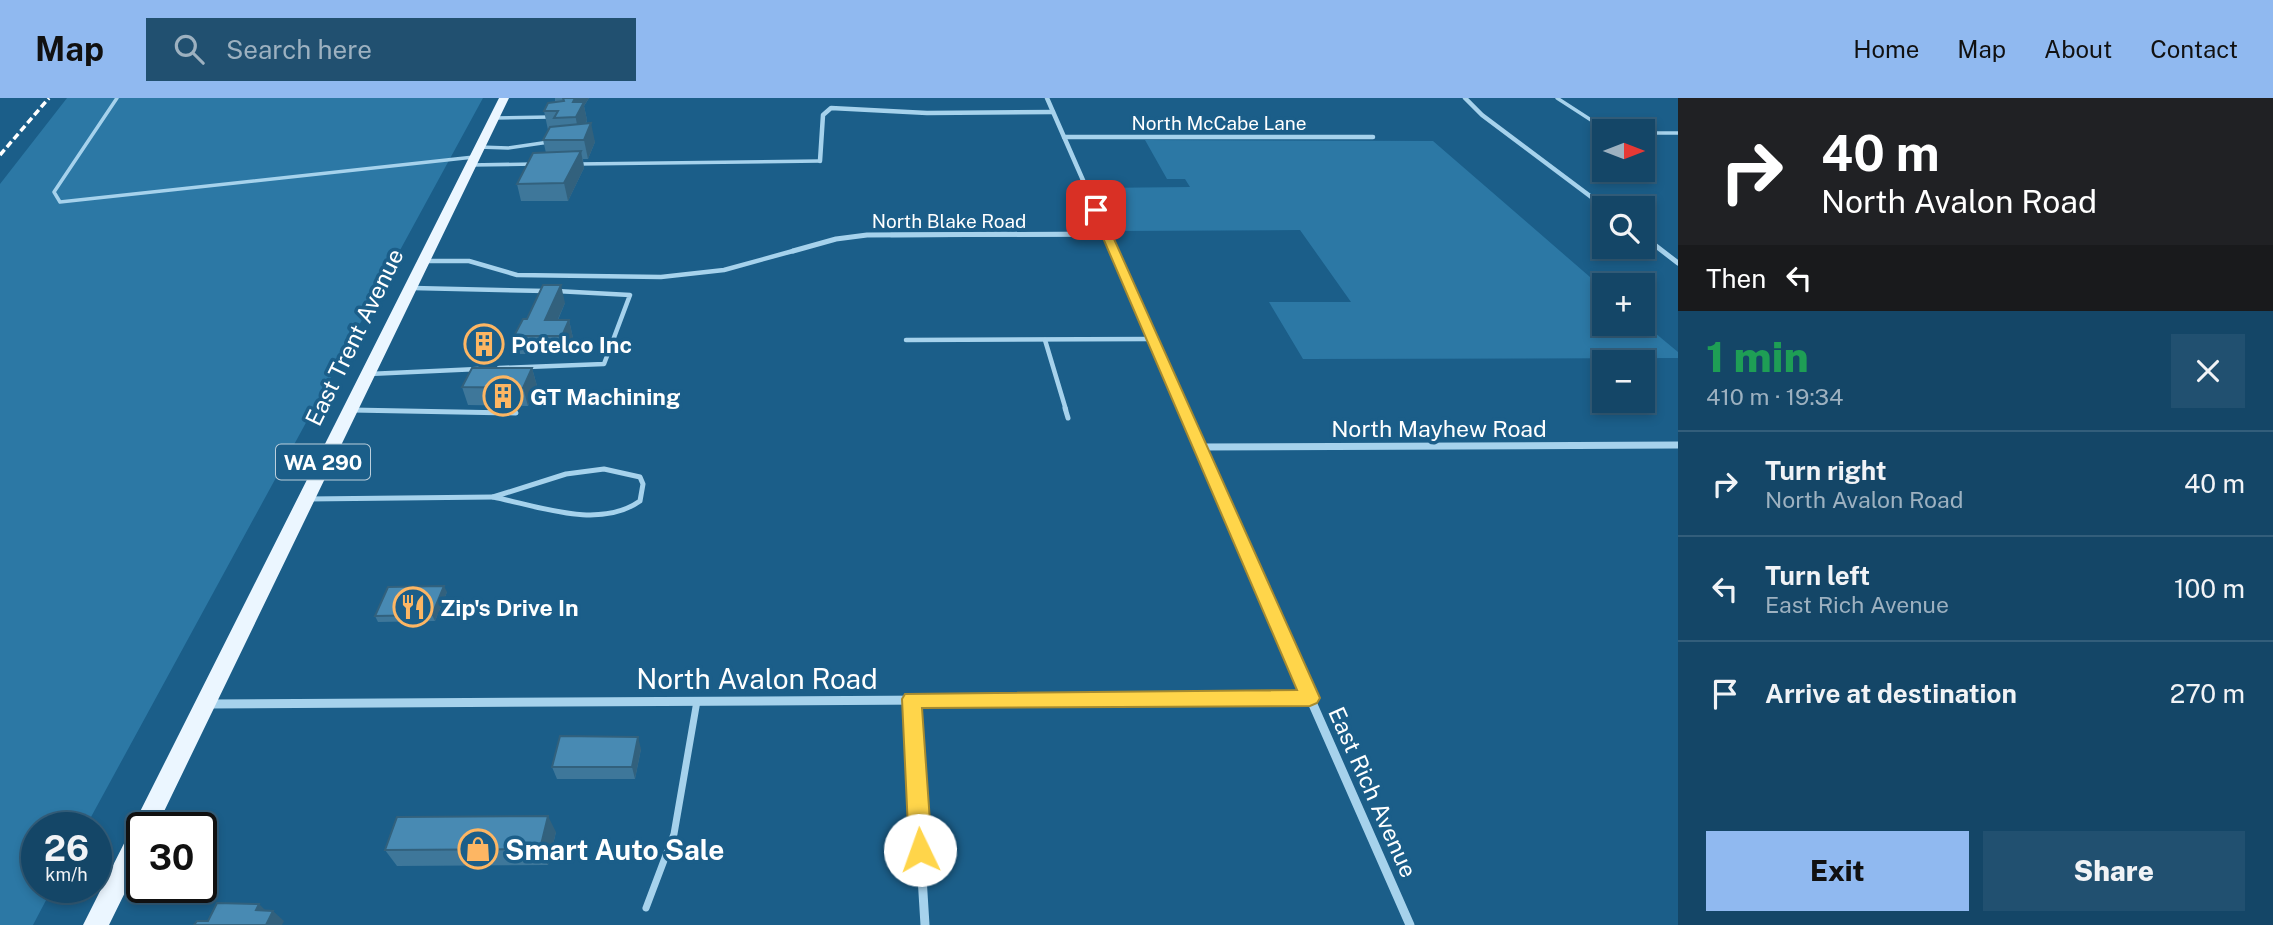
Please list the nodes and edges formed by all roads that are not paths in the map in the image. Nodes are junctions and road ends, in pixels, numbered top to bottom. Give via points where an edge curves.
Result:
1 (117, 98) edge
2 (504, 98) edge
3 (1047, 98) edge
4 (1465, 98) edge
5 (1557, 98) edge
6 (1053, 112) junction
7 (550, 117) edge
8 (494, 118) junction
9 (1592, 121) edge
10 (1656, 133) edge
11 (1678, 133) edge
12 (1373, 137) dead end
13 (1064, 138) junction
14 (555, 141) edge
15 (475, 156) junction
16 (820, 161) joint
17 (535, 164) edge
18 (572, 164) edge
19 (1592, 198) edge
20 (1107, 234) junction
21 (1655, 245) edge
22 (793, 251) joint
23 (422, 261) junction
24 (1678, 263) edge
25 (409, 288) junction
26 (1152, 339) junction
27 (906, 340) dead end
28 (1045, 340) junction
29 (366, 375) junction
30 (349, 410) junction
31 (516, 413) dead end
32 (1068, 418) dead end
33 (1678, 445) edge
34 (1199, 447) junction
35 (493, 497) junction
36 (305, 499) junction
37 (1310, 698) junction
38 (911, 699) junction
39 (696, 701) junction
40 (204, 704) junction
41 (152, 812) edge
42 (126, 864) edge
43 (646, 908) dead end
44 (96, 925) edge
45 (925, 925) edge
46 (1410, 925) edge

1 - 15 lane via 54,192 60,202
2 - 8 main road, East Trent Avenue / WA 290
3 - 6 street, East Rich Avenue
4 - 19 street
5 - 9 lane
6 - 13 street, East Rich Avenue
6 - 16 street via 926,113 831,107 823,115
7 - 8 lane
8 - 15 main road, East Trent Avenue / WA 290
10 - 11 lane
12 - 13 street, North McCabe Lane
13 - 20 street, East Rich Avenue
14 - 15 lane
15 - 17 lane
15 - 23 main road, East Trent Avenue / WA 290
16 - 18 lane
20 - 22 street, North Blake Road via 860,235
20 - 26 street, East Rich Avenue
21 - 24 street
22 - 23 lane via 723,270 662,276 528,275 503,273 469,261
23 - 25 main road, East Trent Avenue / WA 290
25 - 29 main road, East Trent Avenue / WA 290
25 - 29 lane via 630,295 604,364
26 - 28 lane
26 - 34 street, East Rich Avenue
27 - 28 lane
28 - 32 lane
29 - 30 main road, East Trent Avenue / WA 290
30 - 31 lane
30 - 36 main road, East Trent Avenue / WA 290
33 - 34 street, North Mayhew Road
34 - 37 street, East Rich Avenue
35 - 35 lane via 580,514 611,514 640,501 643,484 632,473 585,469
35 - 36 lane
36 - 40 main road, East Trent Avenue / WA 290
37 - 38 street, North Avalon Road
37 - 46 street, East Rich Avenue
38 - 39 street, North Avalon Road
38 - 45 street
39 - 40 street, North Avalon Road
39 - 43 lane via 675,827 658,886
40 - 41 main road, East Trent Avenue / WA 290
42 - 44 main road, East Trent Avenue / WA 290

